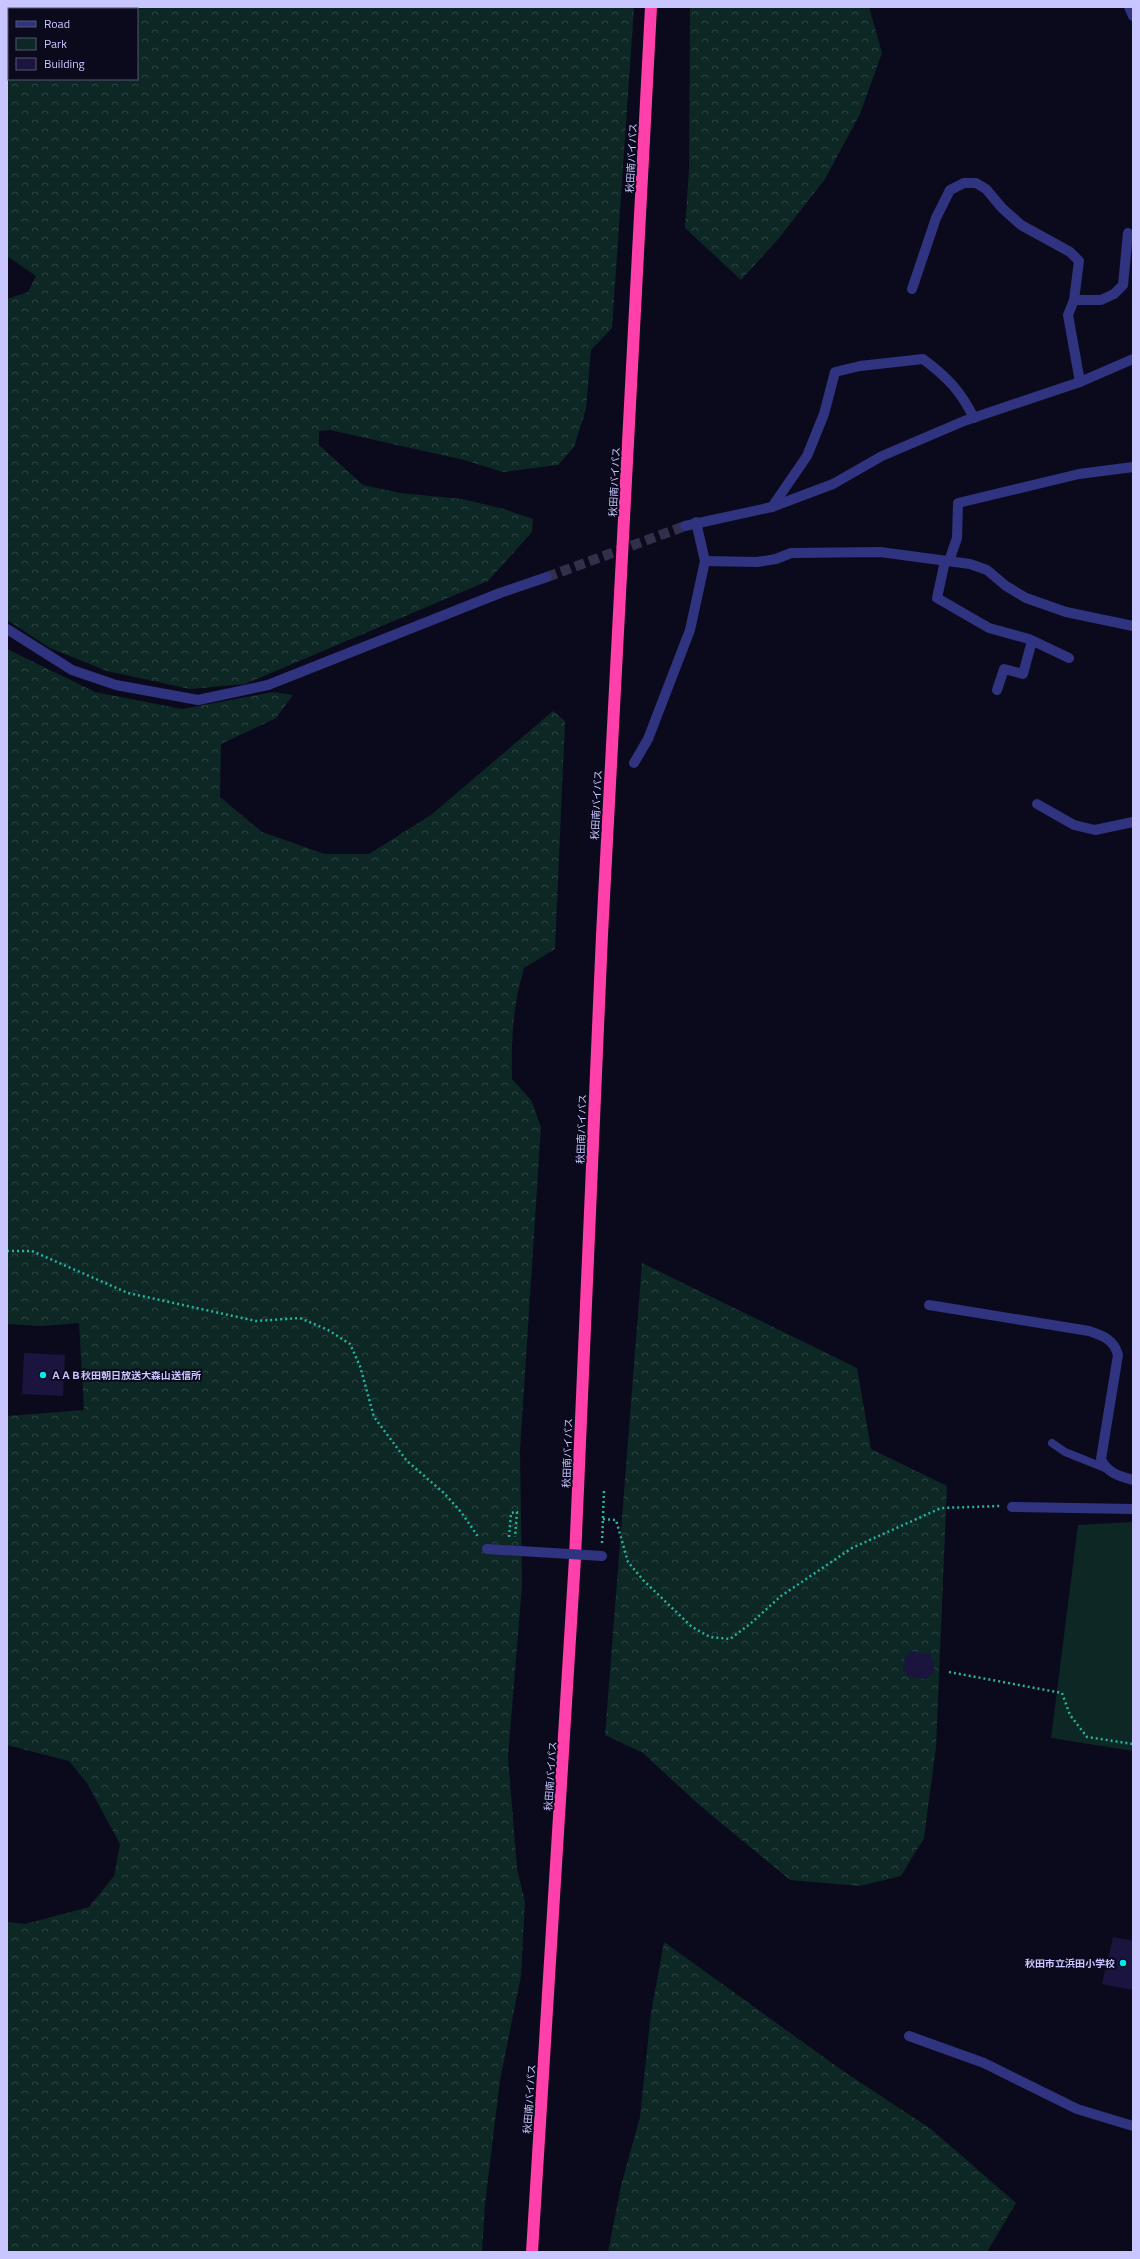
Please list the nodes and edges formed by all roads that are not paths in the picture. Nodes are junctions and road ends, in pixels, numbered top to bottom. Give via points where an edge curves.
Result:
1 (651, 7) edge
2 (1130, 7) edge
3 (1133, 16) edge
4 (1128, 233) dead end
5 (912, 289) dead end
6 (1074, 300) junction
7 (1133, 359) edge
8 (1080, 382) junction
9 (974, 418) junction
10 (1133, 467) edge
11 (772, 507) junction
12 (696, 522) junction
13 (685, 526) tunnel mouth
14 (705, 561) junction
15 (947, 561) junction
16 (547, 577) tunnel mouth
17 (1133, 626) edge
18 (7, 630) edge
19 (1032, 641) junction
20 (1070, 658) dead end
21 (997, 690) dead end
22 (634, 763) dead end
23 (1037, 804) dead end
24 (1133, 822) edge
25 (929, 1305) dead end
26 (1052, 1442) dead end
27 (1105, 1468) junction
28 (1133, 1480) edge
29 (1012, 1507) road end
30 (1133, 1509) edge
31 (487, 1549) road end
32 (602, 1556) road end
33 (909, 2036) dead end
34 (1133, 2126) edge
35 (532, 2252) edge

1 - 35 highway, 秋田南バイパス via 602,935 575,1558
2 - 3 street
4 - 6 street via 1123,285 1114,294 1101,300
5 - 6 street via 936,218 950,190 964,183 976,183 986,189 1002,208 1021,224 1070,252 1079,261
6 - 8 street via 1068,315
7 - 8 street
8 - 9 street
9 - 11 street via 882,456 833,484
9 - 11 street via 948,378 923,359 860,366 835,372 824,414 807,456
10 - 15 street via 1079,474 958,503 957,538
11 - 12 street
12 - 13 street
12 - 14 street
14 - 15 street via 756,562 791,554 880,552
14 - 22 street via 690,630 648,739
15 - 17 street via 970,564 987,570 1026,598 1066,612
15 - 19 street via 937,598 989,628
16 - 18 street via 268,685 198,700 116,685 72,670
19 - 20 street
19 - 21 street via 1023,674 1004,669
23 - 24 street via 1074,825 1095,830
25 - 27 street via 1089,1332 1110,1339 1118,1355 1101,1459
26 - 27 lane via 1065,1452
27 - 28 street
29 - 30 street
31 - 32 street, bridge via 512,1546
33 - 34 street via 984,2063 1077,2109

